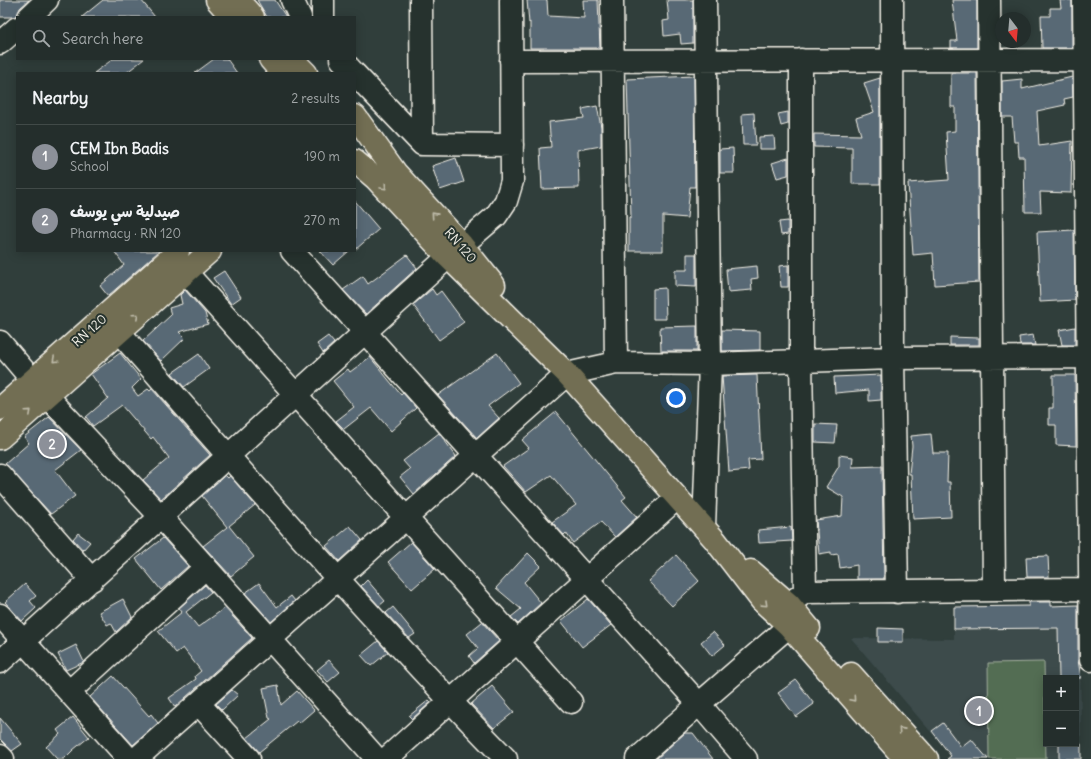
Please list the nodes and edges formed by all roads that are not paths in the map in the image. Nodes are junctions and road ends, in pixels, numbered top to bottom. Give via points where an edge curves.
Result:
1 (48, 0) edge
2 (216, 0) edge
3 (238, 0) edge
4 (292, 0) edge
5 (306, 0) edge
6 (323, 0) edge
7 (421, 0) edge
8 (511, 0) edge
9 (612, 0) edge
10 (705, 0) edge
11 (892, 0) edge
12 (990, 0) edge
13 (1084, 0) edge
14 (30, 16) edge
15 (231, 16) edge
16 (252, 16) edge
17 (300, 16) edge
18 (306, 16) edge
19 (323, 16) edge
20 (16, 29) edge
21 (0, 43) edge
22 (271, 60) edge
23 (293, 60) edge
24 (309, 60) edge
25 (330, 60) edge
26 (342, 60) edge
27 (613, 60) junction
28 (706, 60) junction
29 (801, 60) junction
30 (892, 60) junction
31 (990, 60) junction
32 (1088, 60) edge
33 (511, 61) junction
34 (281, 72) edge
35 (305, 72) edge
36 (310, 72) edge
37 (335, 72) edge
38 (354, 72) edge
39 (356, 74) edge
40 (356, 117) edge
41 (422, 144) junction
42 (512, 145) junction
43 (356, 161) edge
44 (455, 251) junction
45 (207, 252) edge
46 (293, 252) edge
47 (179, 260) edge
48 (119, 332) junction
49 (365, 332) junction
50 (0, 342) edge
51 (1089, 357) edge
52 (893, 358) junction
53 (993, 358) junction
54 (801, 361) junction
55 (616, 363) junction
56 (710, 364) junction
57 (567, 374) junction
58 (32, 380) junction
59 (296, 395) junction
60 (48, 396) junction
61 (0, 409) edge
62 (0, 438) edge
63 (229, 456) junction
64 (476, 456) junction
65 (0, 475) edge
66 (677, 498) junction
67 (161, 517) junction
68 (406, 517) junction
69 (710, 534) junction
70 (206, 567) junction
71 (338, 578) junction
72 (92, 580) junction
73 (586, 580) junction
74 (994, 590) junction
75 (1091, 590) edge
76 (897, 592) junction
77 (797, 598) junction
78 (0, 615) edge
79 (789, 626) junction
80 (270, 639) junction
81 (24, 641) junction
82 (516, 642) junction
83 (1091, 660) edge
84 (0, 662) edge
85 (69, 692) junction
86 (450, 702) junction
87 (571, 702) dead end
88 (199, 704) junction
89 (699, 704) junction
90 (0, 756) edge
91 (897, 756) edge
92 (3, 759) edge
93 (129, 759) edge
94 (136, 759) edge
95 (249, 759) edge
96 (377, 759) edge
97 (386, 759) edge
98 (506, 759) edge
99 (637, 759) edge
100 (746, 759) edge
101 (927, 759) edge

1 - 14 street
2 - 15 main road
3 - 16 main road
4 - 17 street
5 - 18 street
6 - 19 street
7 - 41 street
8 - 33 street
9 - 27 street
10 - 28 street
11 - 30 street
12 - 31 street
13 - 32 street
20 - 21 street
22 - 34 main road
23 - 35 main road
24 - 36 street
25 - 37 street
26 - 38 street
27 - 28 street
27 - 33 street
27 - 55 street
28 - 29 street
28 - 56 street
29 - 30 street
29 - 54 street
30 - 31 street
30 - 52 street
31 - 32 street
31 - 53 street
32 - 51 street
33 - 42 street
39 - 41 street
44 -> 40 main road, RN 120
41 - 42 street
42 - 44 street via 512,181 506,201 496,216
43 -> 44 main road, RN 120
44 - 49 street
44 - 57 main road, RN 120
45 - 47 main road, RN 120
46 - 49 street
48 -> 47 main road, RN 120
47 -> 58 main road, RN 120
47 - 59 street
48 - 60 main road, RN 120
48 - 63 street
49 - 59 street
49 - 64 street
50 - 58 street
51 - 53 street
51 - 75 street
52 - 53 street
52 - 54 street
52 - 76 street
53 - 74 street
54 - 56 street
54 - 77 street
55 - 56 street
55 - 57 street
56 - 69 street
57 - 64 street
57 - 66 main road, RN 120
58 - 60 street
58 - 61 main road, RN 120
59 - 63 street
59 - 68 street
62 -> 60 main road, RN 120
60 - 67 street
63 - 67 street
63 - 71 street
64 - 68 street
64 - 73 street
65 - 72 street
66 - 69 main road, RN 120
66 - 73 street
67 - 70 street
67 - 72 street
68 - 71 street
68 - 82 street
69 - 77 main road
69 -> 79 main road, RN 120 via 762,601
70 - 80 street
70 - 85 street
71 - 80 street
71 - 86 street
72 - 81 street
73 - 82 street
73 - 89 street
74 - 75 street
74 - 76 street
75 - 83 street
76 - 77 street
101 -> 77 main road
78 - 81 street
79 - 89 street
79 -> 91 main road, RN 120
80 - 88 street
80 - 96 street
81 - 84 street
81 - 85 street
82 - 86 street
82 - 87 street
85 - 93 street
86 - 97 street
86 - 98 street
88 - 94 street
88 - 95 street
89 - 99 street
89 - 100 street
90 - 92 street

